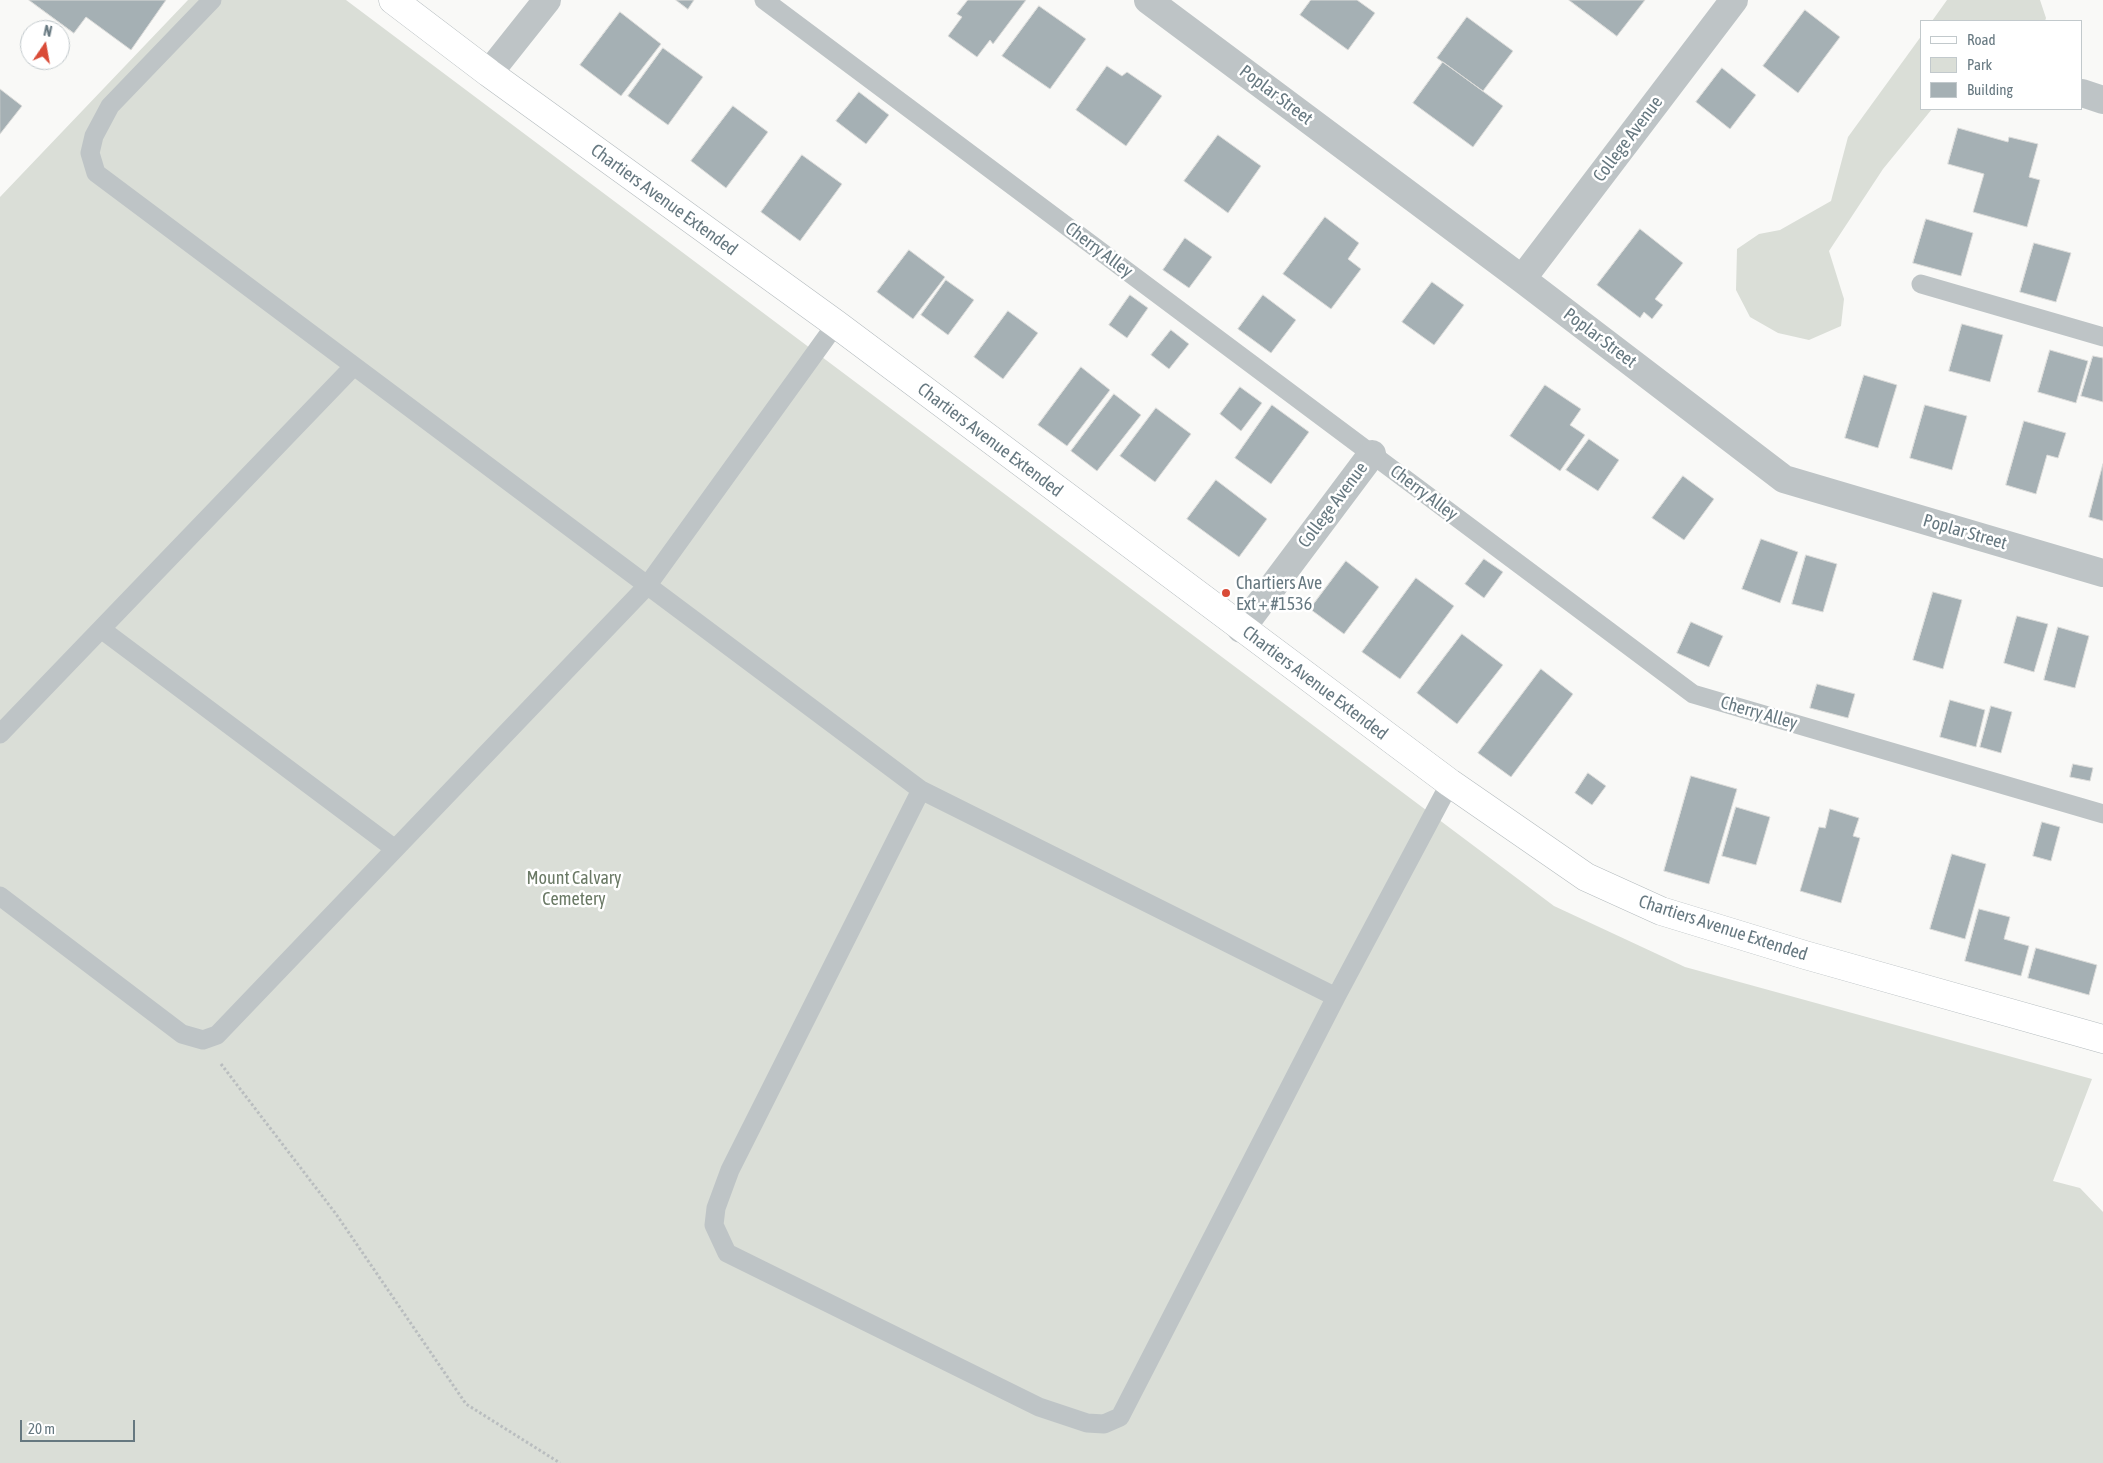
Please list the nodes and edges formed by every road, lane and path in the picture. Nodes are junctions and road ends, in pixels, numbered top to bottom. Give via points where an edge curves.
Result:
1 (212, 0) edge
2 (393, 0) edge
3 (547, 0) edge
4 (764, 0) edge
5 (1148, 0) edge
6 (1734, 0) edge
7 (489, 73) junction
8 (2083, 94) edge
9 (2103, 100) edge
10 (1522, 279) junction
11 (1921, 284) dead end
12 (836, 324) junction
13 (2103, 338) edge
14 (353, 367) junction
15 (1372, 454) junction
16 (2103, 573) edge
17 (647, 586) junction
18 (101, 629) junction
19 (1241, 629) junction
20 (0, 734) edge
21 (1450, 783) junction
22 (920, 790) junction
23 (2103, 814) edge
24 (395, 849) junction
25 (0, 896) edge
26 (1336, 997) junction
27 (2103, 1038) edge
28 (202, 1040) junction
29 (560, 1463) edge

1 - 14 lane via 110,106 94,136 90,153 96,173
2 - 7 street, Chartiers Avenue Extended
3 - 7 street
4 - 15 lane, Cherry Alley
5 - 10 street, Poplar Street
6 - 10 street, College Avenue
7 - 12 street, Chartiers Avenue Extended
8 - 9 street
10 - 16 street, Poplar Street via 1784,479
11 - 13 lane
12 - 17 lane
12 - 19 street, Chartiers Avenue Extended
14 - 17 lane
14 - 18 lane
15 - 19 street, College Avenue
15 - 23 lane, Cherry Alley via 1693,694
17 - 22 lane
17 - 24 lane
18 - 20 lane
18 - 24 lane
19 - 21 street, Chartiers Avenue Extended
21 - 26 lane
21 - 27 street, Chartiers Avenue Extended via 1586,877 1661,911 1804,955
22 - 26 lane
22 - 26 lane via 730,1170 716,1208 714,1225 727,1253 1039,1407 1087,1424 1104,1424 1120,1417
24 - 28 lane via 218,1035
25 - 28 lane via 182,1034
28 - 29 path via 336,1214 466,1404

